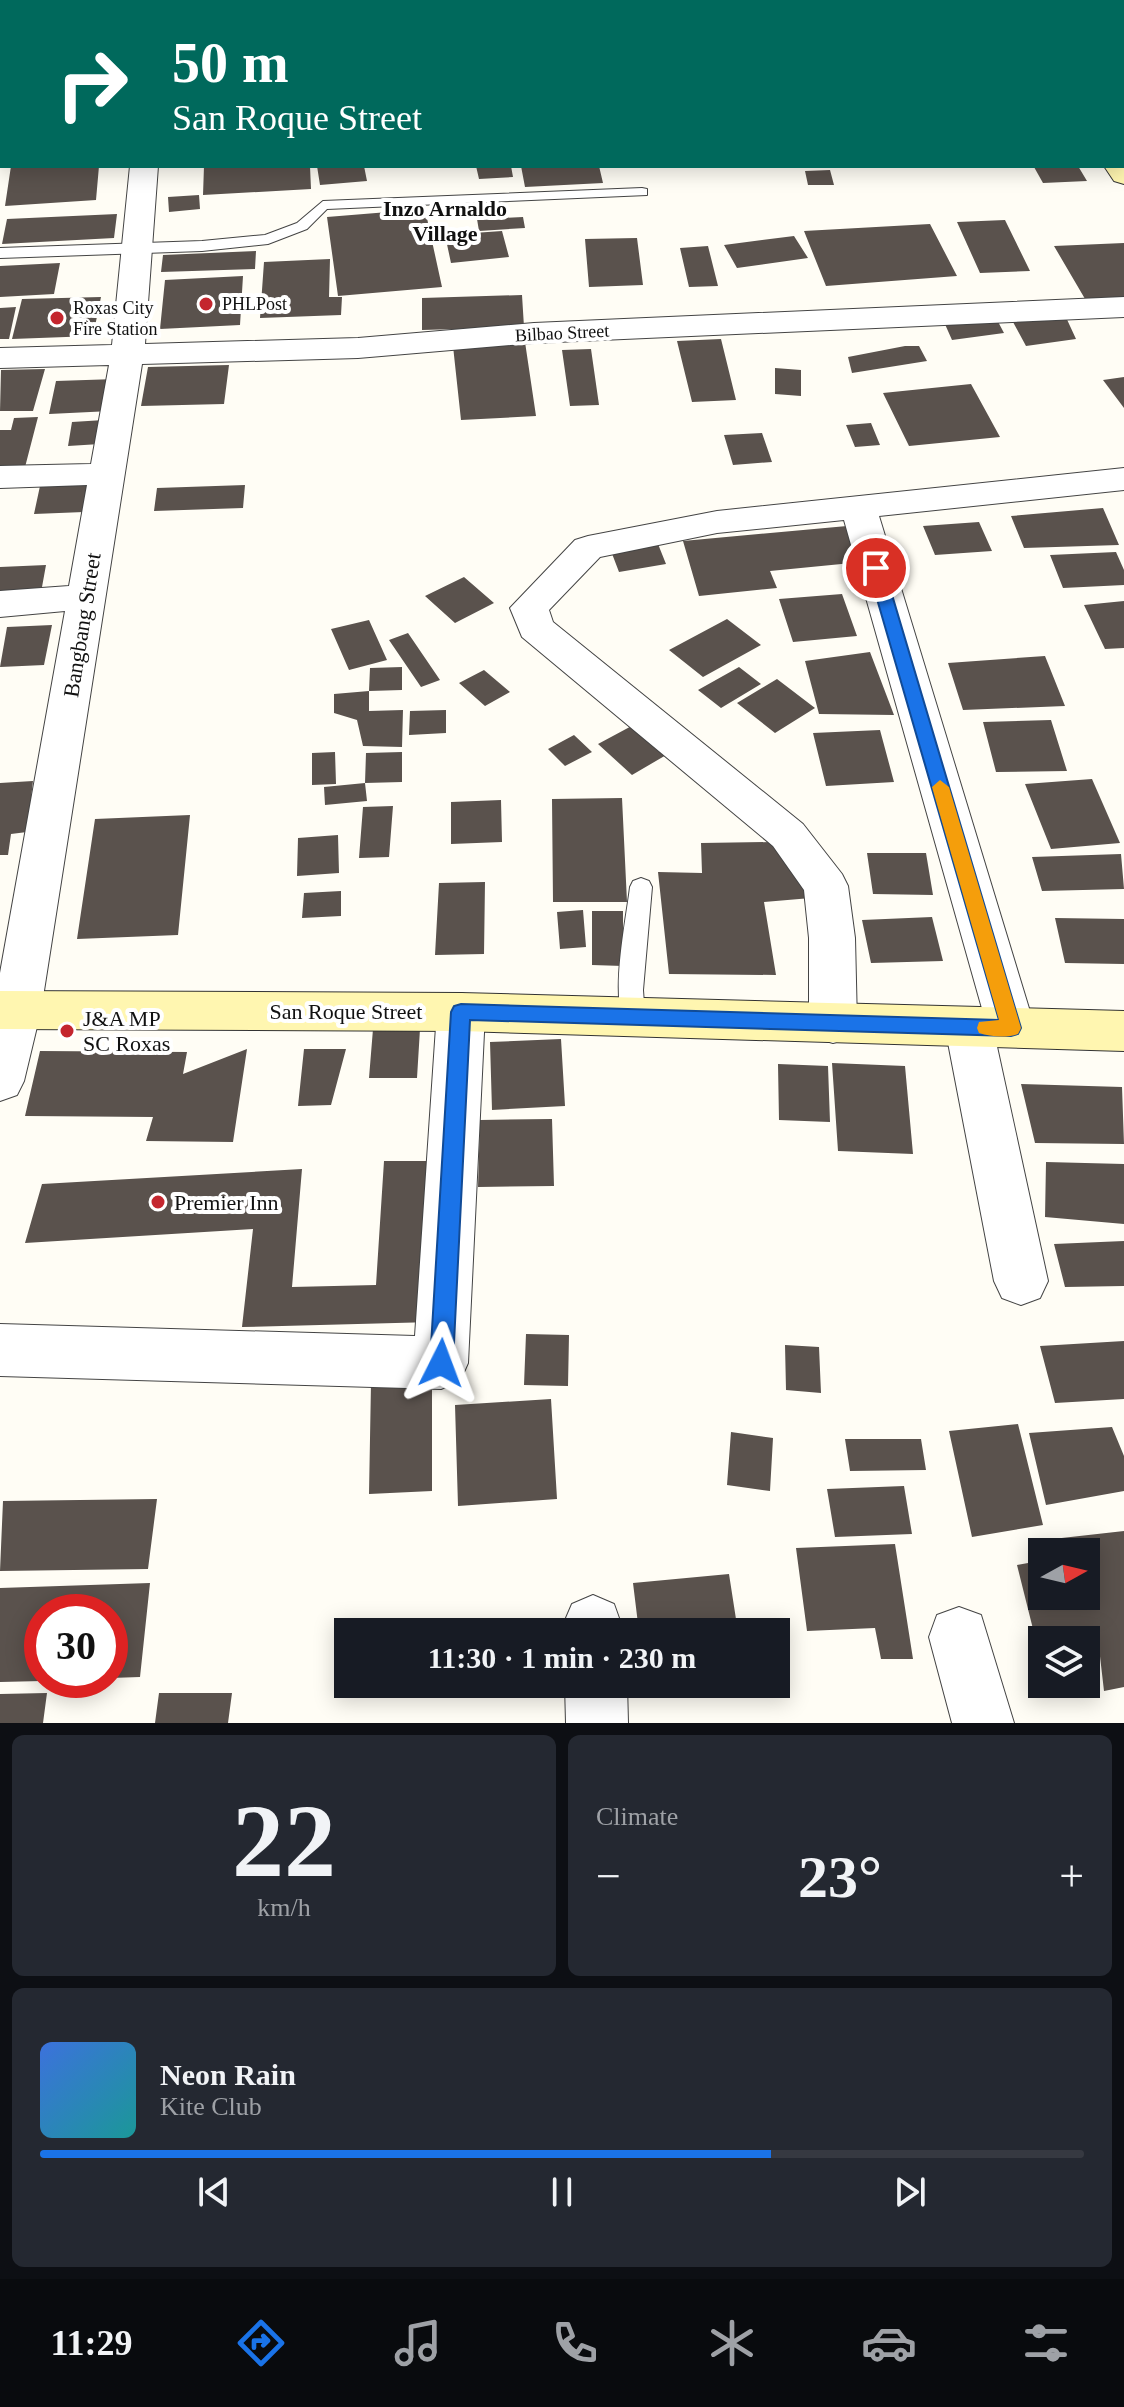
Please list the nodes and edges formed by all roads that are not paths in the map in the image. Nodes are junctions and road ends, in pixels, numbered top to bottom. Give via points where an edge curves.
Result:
1 (144, 168) edge
2 (642, 192) dead end
3 (139, 247) junction
4 (0, 253) edge
5 (1124, 307) edge
6 (127, 355) junction
7 (0, 358) edge
8 (107, 474) junction
9 (0, 477) edge
10 (1120, 490) edge
11 (858, 507) junction
12 (87, 597) junction
13 (0, 604) edge
14 (641, 887) dead end
15 (9, 1010) edge
16 (461, 1012) junction
17 (633, 1018) junction
18 (833, 1024) junction
19 (990, 1028) junction
20 (1124, 1031) edge
21 (0, 1081) edge
22 (1021, 1281) dead end
23 (0, 1350) edge
24 (959, 1637) dead end
25 (596, 1698) edge
26 (597, 1723) edge
27 (983, 1723) edge

1 - 3 street, Bangbang Street
2 - 3 lane via 323,205 302,226 268,239
3 - 4 lane
3 - 6 street, Bangbang Street
5 - 6 street, Bilbao Street via 534,333 358,348
6 - 7 street, Bilbao Street
6 - 8 street, Bangbang Street
8 - 9 street
8 - 12 street, Bangbang Street
10 - 11 street
11 - 18 street via 717,522 588,548 529,608 536,628 788,835 826,886
11 - 19 street
12 - 13 street
12 - 15 street, Bangbang Street
14 - 17 lane
15 - 16 main road, San Roque Street
15 - 21 street, Bangbang Street
16 - 17 main road, San Roque Street
16 - 23 street via 441,1363
17 - 18 main road, San Roque Street
18 - 19 main road, San Roque Street
19 - 20 main road, San Roque Street
19 - 22 street
24 - 27 street
25 - 26 street

